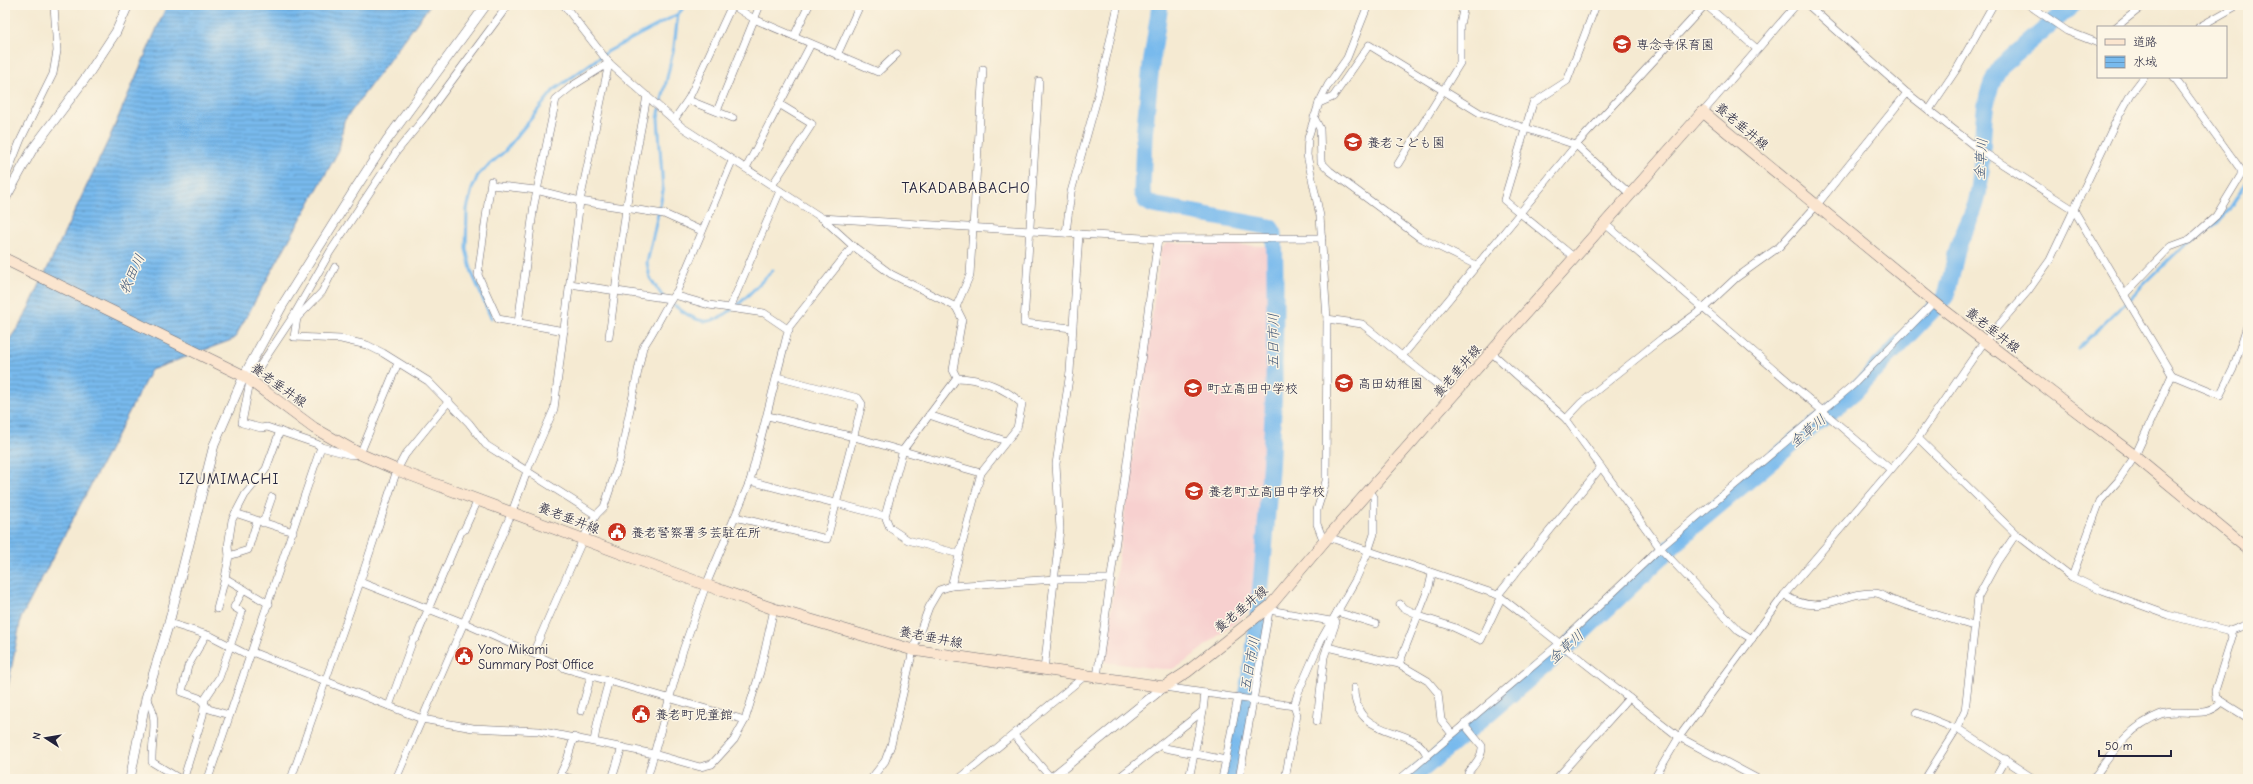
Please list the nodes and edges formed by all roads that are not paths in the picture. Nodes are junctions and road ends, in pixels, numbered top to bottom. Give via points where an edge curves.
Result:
1 (54, 5) edge
2 (128, 5) edge
3 (486, 5) edge
4 (508, 5) edge
5 (564, 5) edge
6 (732, 5) edge
7 (760, 5) edge
8 (809, 5) edge
9 (860, 5) edge
10 (1118, 5) edge
11 (1368, 5) edge
12 (1464, 5) edge
13 (1596, 5) edge
14 (1706, 5) edge
15 (1796, 5) edge
16 (1808, 5) edge
17 (1993, 5) edge
18 (2029, 5) edge
19 (2144, 5) edge
20 (2238, 5) edge
21 (754, 19) junction
22 (2117, 26) edge
23 (2201, 26) edge
24 (794, 36) junction
25 (2097, 43) edge
26 (811, 44) junction
27 (1757, 49) junction
28 (897, 54) dead end
29 (837, 55) junction
30 (609, 63) junction
31 (982, 69) dead end
32 (2143, 78) edge
33 (2175, 78) edge
34 (1039, 81) dead end
35 (1443, 92) junction
36 (1907, 93) junction
37 (647, 96) junction
38 (688, 100) junction
39 (1319, 103) junction
40 (779, 104) junction
41 (1929, 110) junction
42 (717, 111) junction
43 (1703, 112) junction
44 (1314, 117) junction
45 (733, 118) dead end
46 (674, 120) junction
47 (1526, 128) junction
48 (1576, 145) junction
49 (732, 161) junction
50 (1398, 164) dead end
51 (746, 168) junction
52 (5, 179) edge
53 (773, 184) junction
54 (536, 190) junction
55 (780, 191) junction
56 (1630, 194) junction
57 (5, 199) edge
58 (580, 201) junction
59 (1816, 206) junction
60 (626, 209) junction
61 (2074, 210) junction
62 (1520, 212) junction
63 (822, 218) junction
64 (1604, 223) junction
65 (972, 228) junction
66 (702, 231) junction
67 (1028, 232) junction
68 (1066, 233) junction
69 (1079, 234) junction
70 (1158, 238) junction
71 (1322, 238) junction
72 (853, 246) junction
73 (1575, 258) junction
74 (5, 259) edge
75 (1476, 265) junction
76 (335, 267) dead end
77 (570, 284) junction
78 (615, 291) junction
79 (2124, 295) junction
80 (672, 297) junction
81 (1937, 304) junction
82 (956, 307) junction
83 (730, 308) junction
84 (1704, 308) junction
85 (295, 317) junction
86 (1327, 319) junction
87 (518, 323) junction
88 (2248, 323) edge
89 (1072, 328) junction
90 (788, 330) junction
91 (564, 331) junction
92 (609, 337) dead end
93 (2246, 340) edge
94 (1984, 342) junction
95 (1492, 353) junction
96 (1403, 355) junction
97 (398, 363) junction
98 (2172, 375) junction
99 (777, 377) junction
100 (247, 378) junction
101 (957, 378) junction
102 (1453, 397) junction
103 (449, 402) junction
104 (1822, 411) junction
105 (929, 415) junction
106 (768, 416) junction
107 (1566, 419) junction
108 (280, 431) junction
109 (854, 437) junction
110 (1918, 438) junction
111 (1006, 441) junction
112 (321, 447) junction
113 (903, 450) junction
114 (360, 454) junction
115 (2135, 456) junction
116 (1601, 466) junction
117 (397, 470) junction
118 (1890, 470) junction
119 (527, 472) junction
120 (980, 473) junction
121 (750, 481) junction
122 (1369, 490) junction
123 (272, 497) dead end
124 (478, 500) junction
125 (838, 504) junction
126 (512, 512) junction
127 (235, 513) junction
128 (596, 515) junction
129 (885, 516) junction
130 (735, 517) junction
131 (260, 522) junction
132 (293, 532) junction
133 (2016, 534) junction
134 (583, 539) junction
135 (1326, 539) junction
136 (1660, 548) junction
137 (2248, 549) edge
138 (1368, 552) junction
139 (959, 554) junction
140 (229, 556) junction
141 (1432, 574) junction
142 (2072, 576) junction
143 (225, 578) junction
144 (1056, 579) junction
145 (1111, 579) junction
146 (360, 582) junction
147 (706, 585) junction
148 (951, 586) junction
149 (244, 589) junction
150 (1784, 595) junction
151 (1499, 596) junction
152 (269, 604) junction
153 (1400, 604) dead end
154 (217, 609) dead end
155 (428, 609) junction
156 (774, 609) junction
157 (1267, 610) junction
158 (1337, 612) junction
159 (1419, 616) junction
160 (1333, 619) junction
161 (169, 623) junction
162 (464, 623) junction
163 (1376, 624) dead end
164 (2248, 624) edge
165 (1973, 626) junction
166 (2230, 631) junction
167 (206, 635) junction
168 (1752, 639) junction
169 (1559, 644) junction
170 (230, 646) junction
171 (1327, 647) junction
172 (914, 650) junction
173 (533, 652) junction
174 (251, 654) junction
175 (1399, 664) junction
176 (1044, 670) junction
177 (591, 676) junction
178 (1091, 676) junction
179 (609, 680) junction
180 (324, 681) junction
181 (1164, 687) junction
182 (1354, 688) dead end
183 (1205, 693) junction
184 (1238, 697) junction
185 (146, 698) junction
186 (1629, 698) junction
187 (670, 699) junction
188 (1255, 700) junction
189 (2222, 702) junction
190 (204, 704) junction
191 (389, 706) junction
192 (1294, 706) junction
193 (1203, 710) junction
194 (581, 711) dead end
195 (1917, 713) dead end
196 (229, 715) junction
197 (2248, 718) edge
198 (422, 719) junction
199 (745, 720) junction
200 (1317, 721) dead end
201 (1468, 728) junction
202 (1957, 728) junction
203 (1452, 734) junction
204 (1014, 735) junction
205 (574, 737) junction
206 (1679, 737) junction
207 (594, 741) junction
208 (1160, 745) junction
209 (622, 747) junction
210 (654, 754) junction
211 (1194, 754) junction
212 (1427, 756) junction
213 (2006, 759) junction
214 (1226, 760) junction
215 (182, 776) edge
216 (559, 777) edge
217 (130, 779) edge
218 (208, 779) edge
219 (291, 779) edge
220 (396, 779) edge
221 (572, 779) edge
222 (612, 779) edge
223 (647, 779) edge
224 (871, 779) edge
225 (959, 779) edge
226 (1051, 779) edge
227 (1117, 779) edge
228 (1189, 779) edge
229 (1222, 779) edge
230 (1239, 779) edge
231 (1285, 779) edge
232 (1400, 779) edge
233 (1472, 779) edge
234 (1556, 779) edge
235 (1654, 779) edge
236 (1758, 779) edge
237 (1925, 779) edge
238 (1995, 779) edge
239 (2034, 779) edge
240 (2093, 779) edge

1 - 52 street via 57,51 53,74 21,138
2 - 57 street via 116,32 32,150
3 - 100 street via 357,186 282,306
4 - 85 street via 397,151 330,252
5 - 30 street
6 - 21 street
6 - 38 street
7 - 21 street
8 - 24 street
9 - 29 street
10 - 68 street via 1071,192
11 - 39 street via 1347,58
12 - 35 street via 1460,25 1460,63
13 - 47 street via 1567,81 1533,103
14 - 27 street
14 - 48 street
15 - 27 street
16 - 36 street
17 - 41 street via 1958,67
18 - 25 street via 2067,31
19 - 22 street
20 - 23 street
21 - 24 street
21 - 42 street
24 - 26 street
26 - 29 street
26 - 40 street
27 - 43 street
28 - 29 street via 878,72
30 - 37 street
30 - 54 street via 556,99
30 - 58 street
31 - 65 street
32 - 61 street via 2116,122
33 - 79 street via 2241,170 2241,175 2216,216 2189,240 2170,247
34 - 67 street
35 - 39 street via 1369,45 1333,97
35 - 47 street via 1480,113
35 - 50 street
36 - 41 street
36 - 59 street
37 - 46 street
37 - 60 street
38 - 42 street
38 - 46 street
39 - 44 street
40 - 51 street
40 - 53 street via 812,124
41 - 61 street via 1977,148
42 - 45 street
43 - 56 main road, 養老垂井線
43 - 59 main road, 養老垂井線
44 - 71 street via 1308,138 1307,155
44 - 75 street via 1320,129 1321,162 1330,171 1419,237
46 - 49 street
47 - 48 street
47 - 62 street via 1504,200
48 - 56 street
48 - 62 street
49 - 51 street
49 - 66 street
51 - 53 street
53 - 55 street
54 - 58 street
54 - 87 street
54 - 87 street via 491,183 478,275 498,319
55 - 63 street
55 - 83 street
56 - 64 main road, 養老垂井線
58 - 60 street
58 - 77 street
59 - 81 main road, 養老垂井線
59 - 84 street via 1779,247 1736,278
60 - 66 street via 664,214
60 - 78 street
61 - 79 street
61 - 94 street via 2050,260
62 - 73 street
62 - 75 street
63 - 65 street
63 - 72 street
64 - 73 main road, 養老垂井線
64 - 84 street
65 - 67 street
65 - 82 street via 970,275
66 - 80 street
67 - 68 street
67 - 89 street via 1024,323
68 - 69 street
69 - 70 street
69 - 89 street
70 - 71 street
70 - 145 street
71 - 86 street
72 - 82 street via 891,274
72 - 90 street
73 - 95 main road, 養老垂井線
74 - 100 main road, 養老垂井線
75 - 96 street
76 - 85 street via 322,292
77 - 78 street
77 - 91 street
78 - 80 street
78 - 92 street
79 - 98 street
80 - 83 street
80 - 128 street via 643,347 619,462 604,507
81 - 94 main road, 養老垂井線
81 - 104 street via 1853,385
82 - 101 street via 962,319 953,370
83 - 90 street via 764,313
84 - 104 street
84 - 107 street via 1660,339 1580,403
85 - 97 street via 294,337 328,338 367,345
85 - 100 street
86 - 96 street via 1362,324
86 - 135 street via 1326,481 1317,510 1317,524
87 - 91 street
88 - 93 street
89 - 144 street via 1070,372 1056,464 1060,529
90 - 99 street
91 - 119 street via 554,409
93 - 98 street via 2220,395
94 - 110 street
94 - 115 main road, 養老垂井線
95 - 102 main road, 養老垂井線
95 - 107 street
96 - 102 street
97 - 103 street via 428,381
97 - 114 street
98 - 115 street
99 - 106 street
99 - 109 street via 858,398 862,404
100 - 108 street via 242,423
100 - 114 main road, 養老垂井線 via 314,428
100 - 161 street via 214,445
101 - 105 street
101 - 111 street via 971,378 1012,394 1022,404 1017,428
102 - 122 main road, 養老垂井線
103 - 117 street
103 - 119 street via 486,445
104 - 118 street
104 - 136 street
105 - 111 street
105 - 113 street
106 - 109 street
106 - 121 street
107 - 116 street
108 - 112 street
108 - 127 street via 266,469 250,488
109 - 113 street
109 - 125 street
110 - 118 street
110 - 133 street
111 - 120 street
112 - 114 street via 351,455
112 - 132 street
113 - 120 street
113 - 129 street
114 - 117 main road, 養老垂井線
115 - 137 main road, 養老垂井線
115 - 142 street via 2100,501
116 - 136 street
116 - 151 street
117 - 124 main road, 養老垂井線
117 - 146 street
118 - 150 street
119 - 126 street
119 - 128 street
120 - 139 street
121 - 125 street
121 - 130 street
122 - 135 main road, 養老垂井線
122 - 138 street via 1374,497 1374,534
123 - 131 street
124 - 126 main road, 養老垂井線
124 - 155 street via 458,537
125 - 129 street
125 - 130 street via 827,539
126 - 134 main road, 養老垂井線
126 - 162 street
127 - 131 street
127 - 140 street via 230,528
128 - 134 street
129 - 139 street via 890,528 908,540
130 - 147 street
131 - 132 street
131 - 140 street via 248,550
132 - 152 street
133 - 142 street
133 - 165 street via 1978,597
134 - 147 main road, 養老垂井線
134 - 173 street
135 - 138 street
135 - 157 main road, 養老垂井線
136 - 168 street via 1739,631
136 - 169 street
138 - 141 street
138 - 158 street
139 - 148 street
140 - 143 street
141 - 151 street
141 - 159 street
142 - 166 street via 2102,591 2168,616
143 - 149 street
143 - 154 street
144 - 145 street
144 - 148 street
144 - 176 street
145 - 178 street
146 - 155 street
146 - 180 street
147 - 156 main road, 養老垂井線
147 - 187 street via 683,650
148 - 172 street via 939,590 929,607
149 - 152 street
149 - 170 street via 234,607 242,612
150 - 165 street via 1795,602 1829,604 1876,592 1891,600
150 - 168 street
151 - 159 street via 1481,640 1453,627
151 - 169 street
152 - 174 street
153 - 159 street
155 - 162 street
155 - 191 street via 410,646
156 - 172 main road, 養老垂井線
156 - 199 street via 760,672
157 - 160 street
157 - 181 main road, 養老垂井線
157 - 188 street
158 - 160 street
158 - 163 street
159 - 175 street
160 - 171 street via 1336,622
160 - 192 street via 1309,664
161 - 167 street
161 - 185 street
162 - 173 street
162 - 198 street
164 - 166 street
165 - 202 street via 1965,711
166 - 189 street via 2232,637 2215,690 2216,698
167 - 170 street
167 - 190 street via 188,666 182,692 199,698
168 - 206 street
169 - 186 street
169 - 201 street
170 - 174 street
170 - 190 street via 219,678
171 - 175 street
171 - 200 street via 1320,683
172 - 176 main road, 養老垂井線
172 - 224 street via 891,745 885,761
173 - 177 street via 567,669
174 - 180 street
174 - 196 street
175 - 203 street via 1428,681 1438,693 1441,720
176 - 178 main road, 養老垂井線
177 - 179 street
177 - 194 street
178 - 181 main road, 養老垂井線
178 - 204 street
179 - 187 street
179 - 207 street
180 - 191 street
180 - 219 street
181 - 183 street
181 - 226 street
182 - 212 street via 1358,709 1368,721 1420,743
183 - 184 street
183 - 193 street
184 - 188 street
184 - 214 street
185 - 215 street via 152,704 154,714 152,762
185 - 217 street
186 - 206 street
186 - 234 street
187 - 199 street via 674,698
187 - 210 street
188 - 192 street
188 - 230 street
189 - 197 street
189 - 240 street via 2204,713 2162,714 2135,727
190 - 196 street via 209,709
190 - 215 street via 203,715
191 - 198 street
192 - 231 street via 1297,715
193 - 208 street
193 - 211 street
195 - 202 street
196 - 218 street
198 - 205 street via 473,728 539,731
198 - 220 street
199 - 210 street via 734,740 712,764 700,767
201 - 203 street
201 - 233 street via 1482,746 1477,762 1468,773
202 - 213 street
202 - 237 street
203 - 212 street
204 - 225 street
204 - 226 street
205 - 207 street
205 - 216 street
206 - 235 street
206 - 236 street
207 - 209 street
208 - 211 street
208 - 227 street
209 - 210 street
209 - 222 street
210 - 223 street
211 - 214 street
211 - 228 street
212 - 232 street
213 - 238 street
213 - 239 street
214 - 229 street
216 - 221 street

